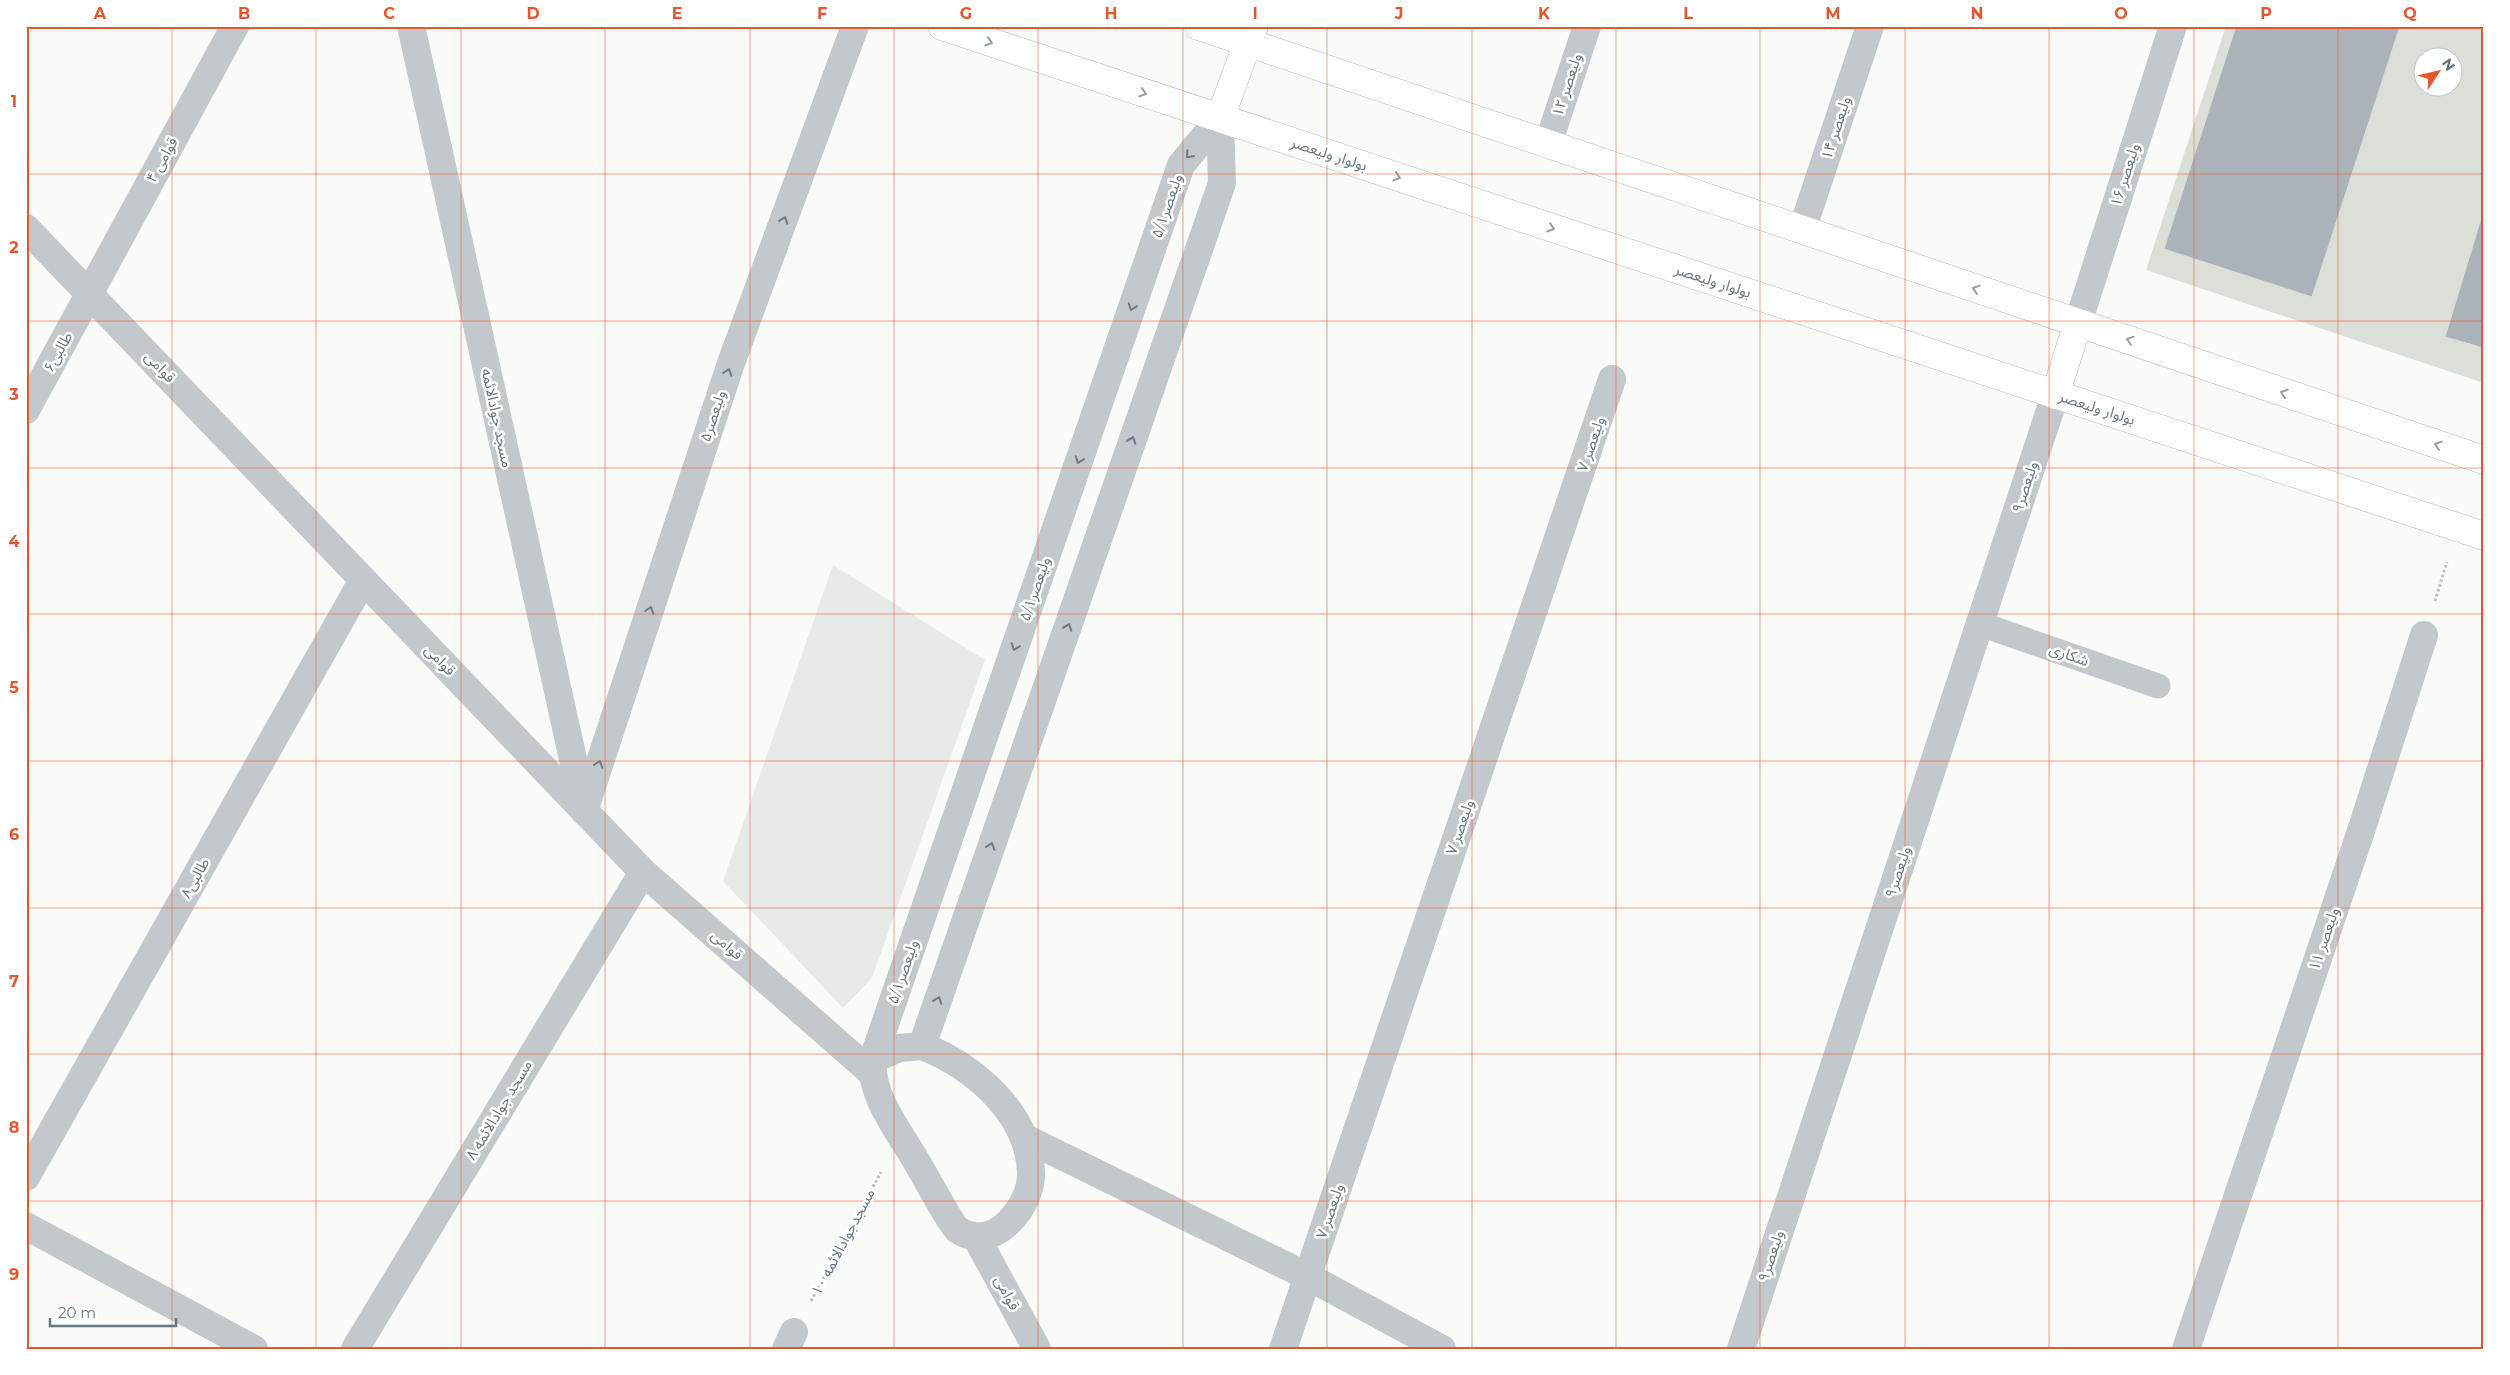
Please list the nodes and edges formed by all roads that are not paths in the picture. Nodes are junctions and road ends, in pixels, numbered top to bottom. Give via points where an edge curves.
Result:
1 (235, 26) edge
2 (411, 26) edge
3 (856, 26) edge
4 (942, 26) edge
5 (1199, 26) edge
6 (1587, 26) edge
7 (1870, 26) edge
8 (2172, 26) edge
9 (1251, 35) edge
10 (1220, 118) junction
11 (1548, 144) junction
12 (26, 228) edge
13 (1802, 230) junction
14 (90, 294) junction
15 (2078, 323) junction
16 (1612, 379) dead end
17 (2055, 395) junction
18 (26, 410) edge
19 (2484, 460) edge
20 (2471, 532) edge
21 (363, 580) junction
22 (1980, 624) junction
23 (2424, 635) road end
24 (2158, 686) dead end
25 (584, 811) junction
26 (643, 872) junction
27 (922, 1046) junction
28 (872, 1066) junction
29 (1025, 1138) junction
30 (26, 1177) edge
31 (26, 1226) edge
32 (976, 1237) junction
33 (1307, 1276) junction
34 (254, 1349) edge
35 (355, 1349) edge
36 (1037, 1349) edge
37 (1282, 1349) edge
38 (1442, 1349) edge
39 (1741, 1349) edge
40 (2186, 1349) edge

1 - 14 street, قوامی ۴
2 - 25 street, مسجد جوادالائمه
25 -> 3 street, ولیعصر۵ via 731,363
4 -> 10 street, بولوار ولیعصر
5 - 9 street
6 - 11 street, ولیعصر ۱۲
7 - 13 street, ولیعصر ۱۴
8 - 15 street, ولیعصر ۱۶
9 - 10 street
9 - 11 street
10 -> 17 street, بولوار ولیعصر
27 -> 10 street via 1222,183
10 -> 28 street, ولیعصر۵/۱ via 1180,165
11 - 13 street
12 - 14 street, قوامی
15 -> 13 street
14 - 18 street, طالبی۶
14 - 21 street, قوامی
15 - 17 street
19 -> 15 street
16 - 33 street, ولیعصر ۷
17 - 20 street, بولوار ولیعصر
17 - 22 street, ولیعصر۹
21 - 25 street, قوامی
21 - 30 street, طالبی۸
22 - 24 lane, شکاری
22 - 39 street, ولیعصر۹
23 - 40 street, ولیعصر ۱۱
25 - 26 street, قوامی
26 - 28 street, قوامی
26 - 35 street, ۸ مسجد جوادالائمه
27 - 28 street via 899,1048
27 - 29 street via 961,1066 1006,1105
28 - 32 street via 876,1088 900,1135 957,1229
29 - 32 street via 1031,1171 1028,1192 1014,1216 997,1233
29 - 33 street
31 - 34 street
32 - 36 street, قوامی
33 - 37 street, ولیعصر ۷
33 - 38 street

